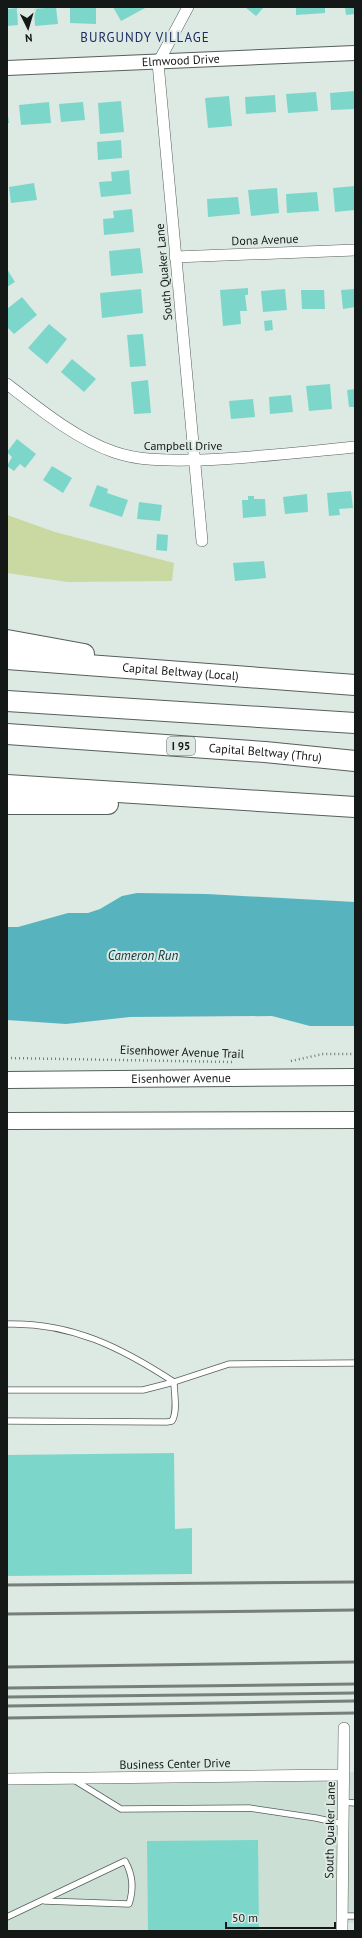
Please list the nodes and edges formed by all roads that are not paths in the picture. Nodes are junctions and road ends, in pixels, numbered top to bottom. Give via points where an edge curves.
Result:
1 (188, 7) edge
2 (355, 53) edge
3 (158, 62) junction
4 (7, 68) edge
5 (355, 250) edge
6 (175, 257) junction
7 (7, 384) edge
8 (355, 447) edge
9 (194, 460) junction
10 (202, 541) dead end
11 (7, 640) edge
12 (7, 659) edge
13 (183, 672) junction
14 (355, 684) edge
15 (7, 701) edge
16 (355, 723) edge
17 (7, 734) edge
18 (355, 761) edge
19 (7, 785) edge
20 (7, 804) edge
21 (316, 804) junction
22 (355, 807) edge
23 (355, 1077) edge
24 (7, 1080) edge
25 (355, 1120) edge
26 (7, 1121) edge
27 (7, 1324) edge
28 (355, 1362) edge
29 (174, 1382) junction
30 (7, 1390) edge
31 (7, 1421) edge
32 (344, 1728) dead end
33 (343, 1775) junction
34 (71, 1778) junction
35 (7, 1779) edge
36 (343, 1802) junction
37 (355, 1803) edge
38 (343, 1824) junction
39 (45, 1901) junction
40 (342, 1916) junction
41 (355, 1916) edge
42 (7, 1918) edge
43 (342, 1931) edge

1 - 3 street
2 - 3 street, Elmwood Drive
3 - 4 street, Elmwood Drive
3 - 6 street, South Quaker Lane
5 - 6 street, Dona Avenue
6 - 9 street, South Quaker Lane
7 - 9 street, Campbell Drive via 79,435 114,452 138,459
8 - 9 street, Campbell Drive
9 - 10 street, South Quaker Lane
11 - 13 highway
12 - 13 highway, Capital Beltway (Local)
13 - 14 highway, Capital Beltway (Local)
15 - 16 highway
17 - 18 highway, Capital Beltway (Thru) / I 95
19 - 21 highway
20 - 21 highway
21 - 22 highway
23 - 24 main road, Eisenhower Avenue
25 - 26 main road
27 - 29 lane via 47,1325 97,1339
28 - 29 lane via 236,1363
29 - 30 lane via 143,1390
29 - 31 lane via 172,1421
32 - 33 street, South Quaker Lane
33 - 34 street, Business Center Drive
33 - 36 street, South Quaker Lane
34 - 35 street, Business Center Drive
34 - 38 lane via 121,1810 249,1808
36 - 37 lane
36 - 38 street, South Quaker Lane
38 - 40 street, South Quaker Lane
39 - 39 lane via 125,1861 131,1872 132,1894 129,1904
39 - 42 lane
40 - 41 lane
40 - 43 street, South Quaker Lane

